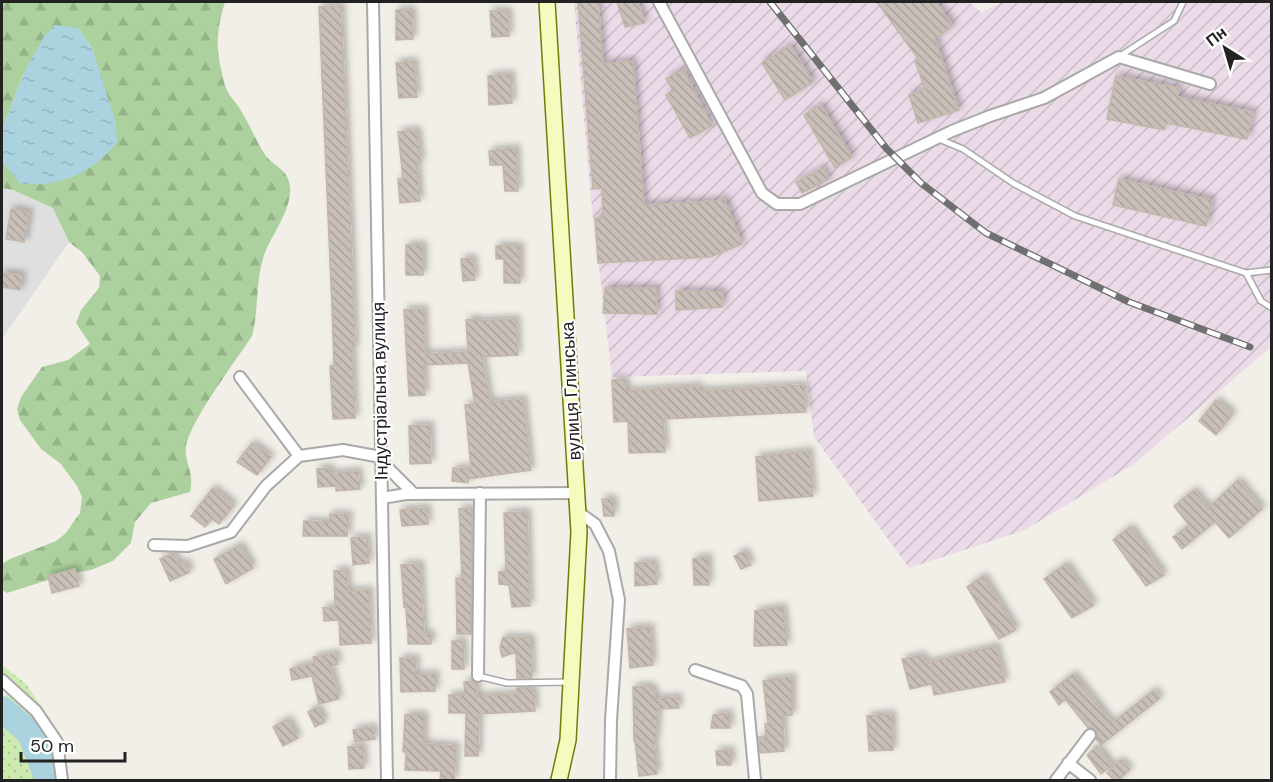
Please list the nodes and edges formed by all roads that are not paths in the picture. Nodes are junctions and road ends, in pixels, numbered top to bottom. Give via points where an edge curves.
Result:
1 (373, 2) edge
2 (547, 2) edge
3 (659, 2) edge
4 (1183, 2) edge
5 (1119, 57) junction
6 (1210, 84) dead end
7 (937, 138) junction
8 (1272, 270) edge
9 (1246, 273) junction
10 (1272, 308) edge
11 (240, 377) dead end
12 (299, 456) junction
13 (381, 459) junction
14 (480, 493) junction
15 (577, 493) junction
16 (414, 494) junction
17 (382, 498) junction
18 (578, 512) junction
19 (154, 545) dead end
20 (695, 670) dead end
21 (478, 676) joint
22 (2, 680) edge
23 (571, 682) junction
24 (1090, 735) dead end
25 (1068, 763) junction
26 (62, 780) edge
27 (387, 780) edge
28 (559, 780) edge
29 (610, 780) edge
30 (755, 780) edge
31 (1056, 780) edge
32 (1090, 780) edge

1 - 13 street, Індустріальна вулиця
2 - 15 main road, вулиця Глинська
3 - 7 street via 762,193 777,204 800,204
4 - 5 lane via 1174,21
5 - 6 street
5 - 7 street via 1044,98
7 - 9 lane via 963,149 1013,183 1075,216
8 - 9 lane
9 - 10 lane via 1261,301
11 - 12 street
12 - 13 street via 343,450
12 - 19 street via 266,486 231,532 188,546
13 - 16 street
13 - 17 street, Індустріальна вулиця
14 - 15 street
14 - 16 street
14 - 21 street
15 - 18 main road, вулиця Глинська
16 - 17 street
17 - 27 street, Індустріальна вулиця
18 - 23 main road, вулиця Глинська
18 - 29 street via 595,525 609,551 619,600
20 - 30 street via 742,686 747,694
21 - 23 lane via 507,683
22 - 26 street via 36,711 57,742
23 - 28 main road, вулиця Глинська via 568,740
24 - 25 street
25 - 31 street
25 - 32 street

